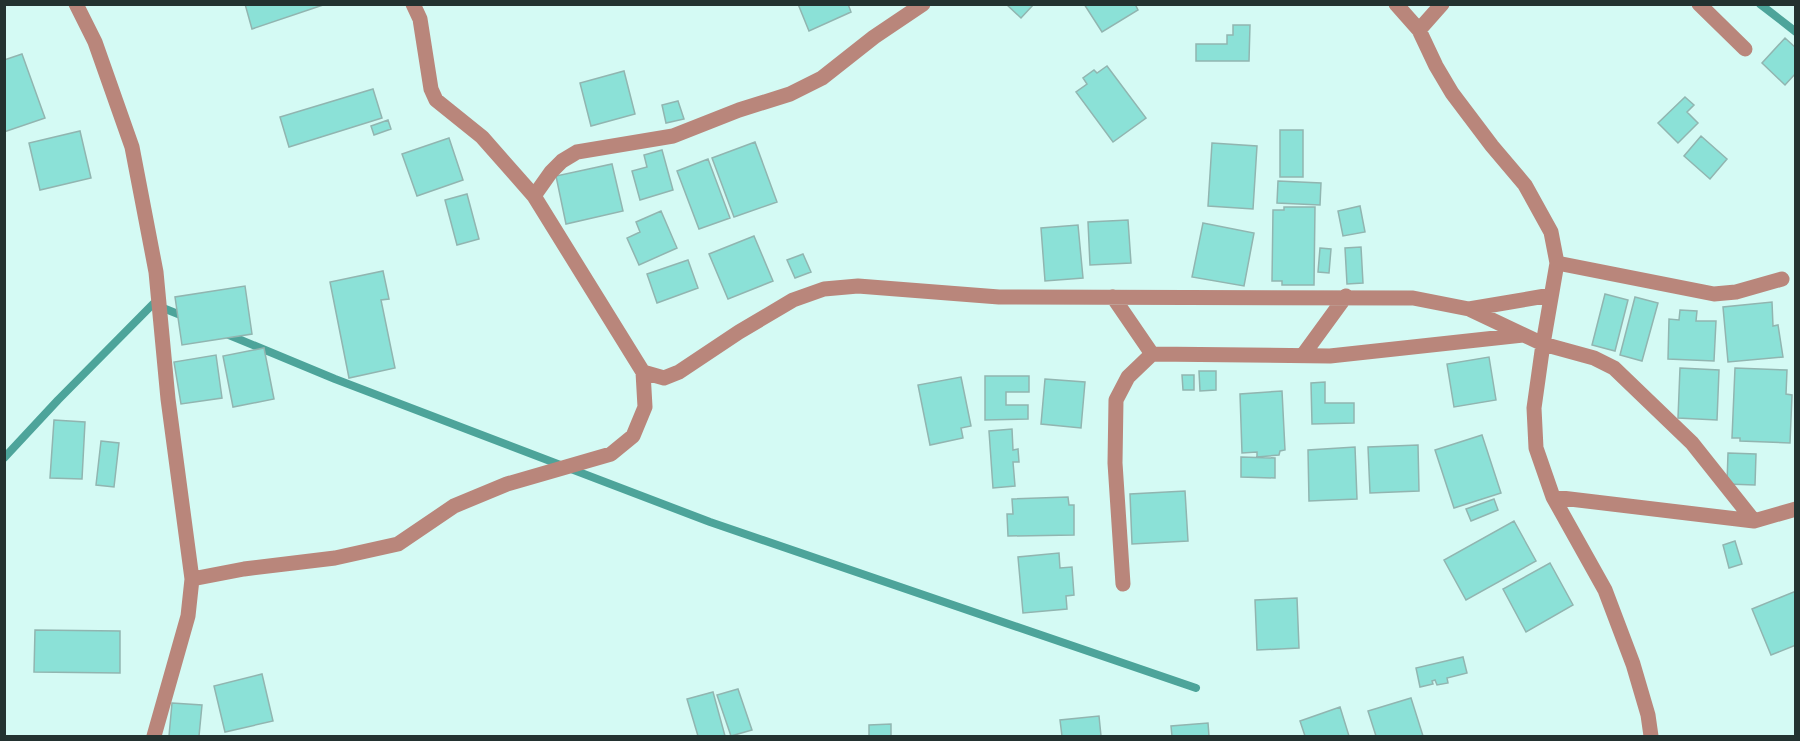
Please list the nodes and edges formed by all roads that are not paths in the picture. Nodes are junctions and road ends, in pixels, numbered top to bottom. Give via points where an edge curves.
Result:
1 (76, 4) edge
2 (413, 4) edge
3 (923, 4) edge
4 (1396, 4) edge
5 (1442, 4) edge
6 (1699, 4) edge
7 (1419, 30) junction
8 (1745, 49) dead end
9 (534, 196) junction
10 (1557, 263) junction
11 (1782, 279) dead end
12 (1347, 296) junction
13 (1551, 296) junction
14 (1113, 297) junction
15 (1469, 309) junction
16 (1524, 335) junction
17 (1543, 344) junction
18 (1152, 354) junction
19 (1303, 355) junction
20 (644, 372) junction
21 (1553, 496) junction
22 (1796, 509) edge
23 (1754, 521) junction
24 (192, 579) junction
25 (1123, 584) dead end
26 (154, 736) edge
27 (1651, 736) edge

1 - 24 street via 95,42 132,147 156,272
2 - 9 street via 420,19 436,100 482,137
3 - 9 street via 822,78 790,94 673,136 577,152 551,172
4 - 7 street
5 - 7 street
6 - 8 street
7 - 10 street via 1452,93 1525,185 1551,232
9 - 20 street
10 - 11 street via 1714,294
10 - 13 street
12 - 14 street
12 - 15 street via 1413,298
12 - 19 street
13 - 15 street
13 - 17 street
14 - 18 street
14 - 20 street via 999,297 858,286 824,289 793,300 679,372 664,378
15 - 16 street
16 - 17 street
16 - 19 street via 1330,356
17 - 21 street via 1534,408 1536,448
17 - 23 street via 1594,358 1614,368 1692,443
18 - 19 street
18 - 25 street via 1128,377 1116,400 1115,463
20 - 24 street via 645,407 633,436 611,454 507,484 454,506 398,544 335,558 244,568
21 - 23 street
21 - 27 street via 1605,590 1633,664
22 - 23 street
24 - 26 street via 188,616

